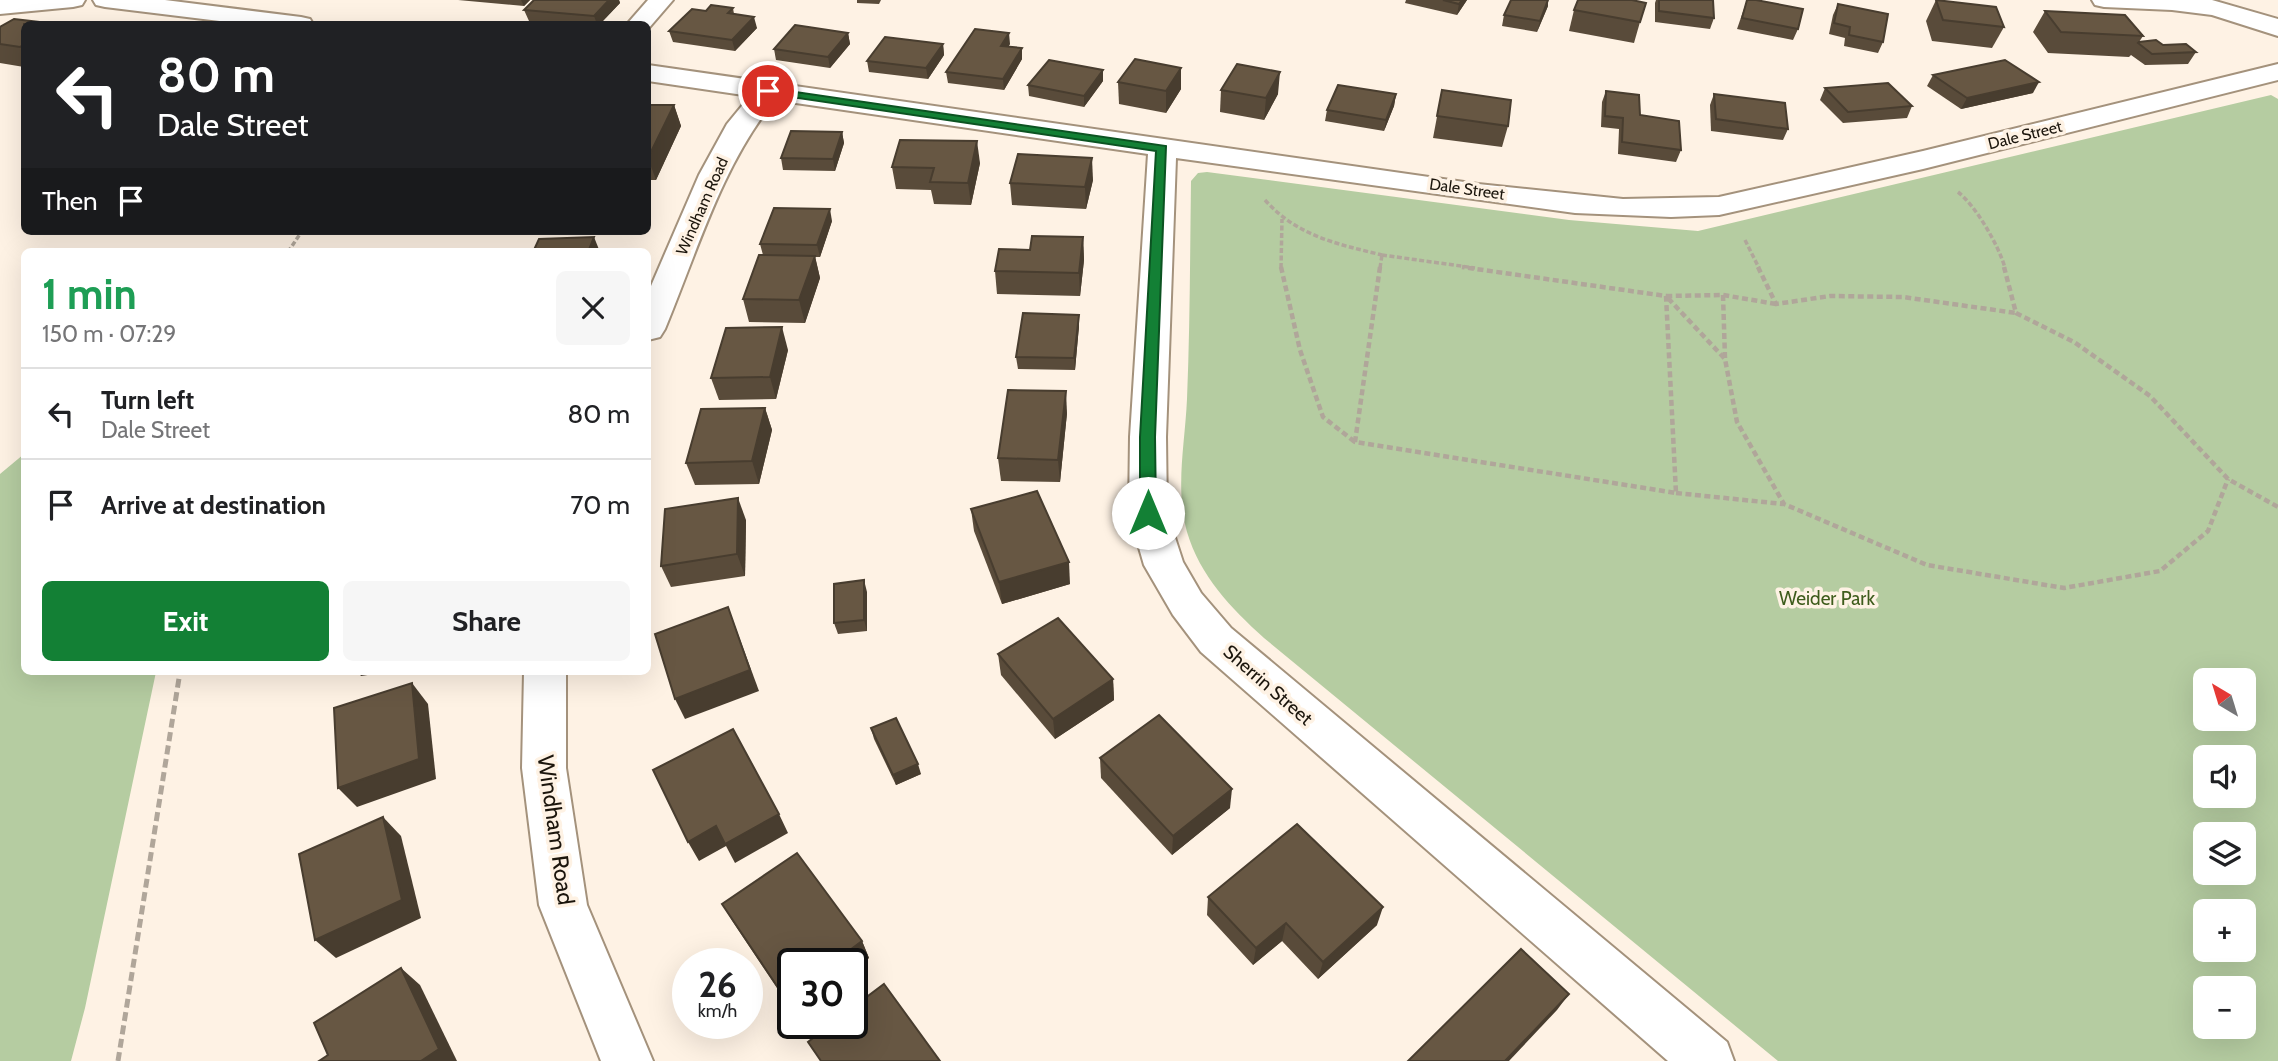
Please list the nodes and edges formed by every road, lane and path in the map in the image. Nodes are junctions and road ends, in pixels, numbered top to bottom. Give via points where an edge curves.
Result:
1 (74, 0) edge
2 (105, 0) edge
3 (661, 0) edge
4 (2104, 0) edge
5 (0, 7) edge
6 (255, 8) edge
7 (292, 21) edge
8 (642, 21) edge
9 (2278, 28) edge
10 (2278, 72) edge
11 (651, 73) edge
12 (768, 91) junction
13 (1162, 149) junction
14 (1957, 191) dead end
15 (1257, 192) dead end
16 (1719, 206) junction
17 (1282, 219) junction
18 (1382, 255) junction
19 (1723, 295) junction
20 (1666, 296) junction
21 (1776, 304) junction
22 (2016, 313) junction
23 (651, 322) edge
24 (1725, 359) junction
25 (1355, 442) junction
26 (2228, 479) junction
27 (1676, 494) junction
28 (1784, 504) junction
29 (2278, 507) edge
30 (180, 675) edge
31 (545, 675) edge
32 (118, 1061) edge
33 (627, 1061) edge
34 (1708, 1061) edge

1 - 5 street
2 - 6 street
3 - 8 street
4 - 9 street via 2198,2
6 - 7 street
10 - 16 street, Dale Street
11 - 12 street, Dale Street
12 - 13 street, Dale Street
12 - 23 street, Windham Road via 741,124 714,175
13 - 16 street, Dale Street via 1611,207
13 - 34 street, Sherrin Street via 1148,513 1164,565 1187,604 1216,640
14 - 22 path via 1968,200 2002,257
15 - 17 path
16 - 21 path via 1740,230
17 - 18 path via 1329,242
17 - 25 path via 1281,270 1300,350 1323,417
18 - 20 path
18 - 25 path
19 - 20 path
19 - 21 path
19 - 24 path
20 - 24 path
20 - 27 path
21 - 22 path via 1830,296 1903,297
22 - 26 path via 2074,342 2150,396
24 - 28 path via 1737,422
25 - 27 path
26 - 28 path via 2208,531 2160,571 2064,588 1927,565
26 - 29 path
27 - 28 path
30 - 32 path
31 - 33 street, Windham Road via 544,768 563,905

